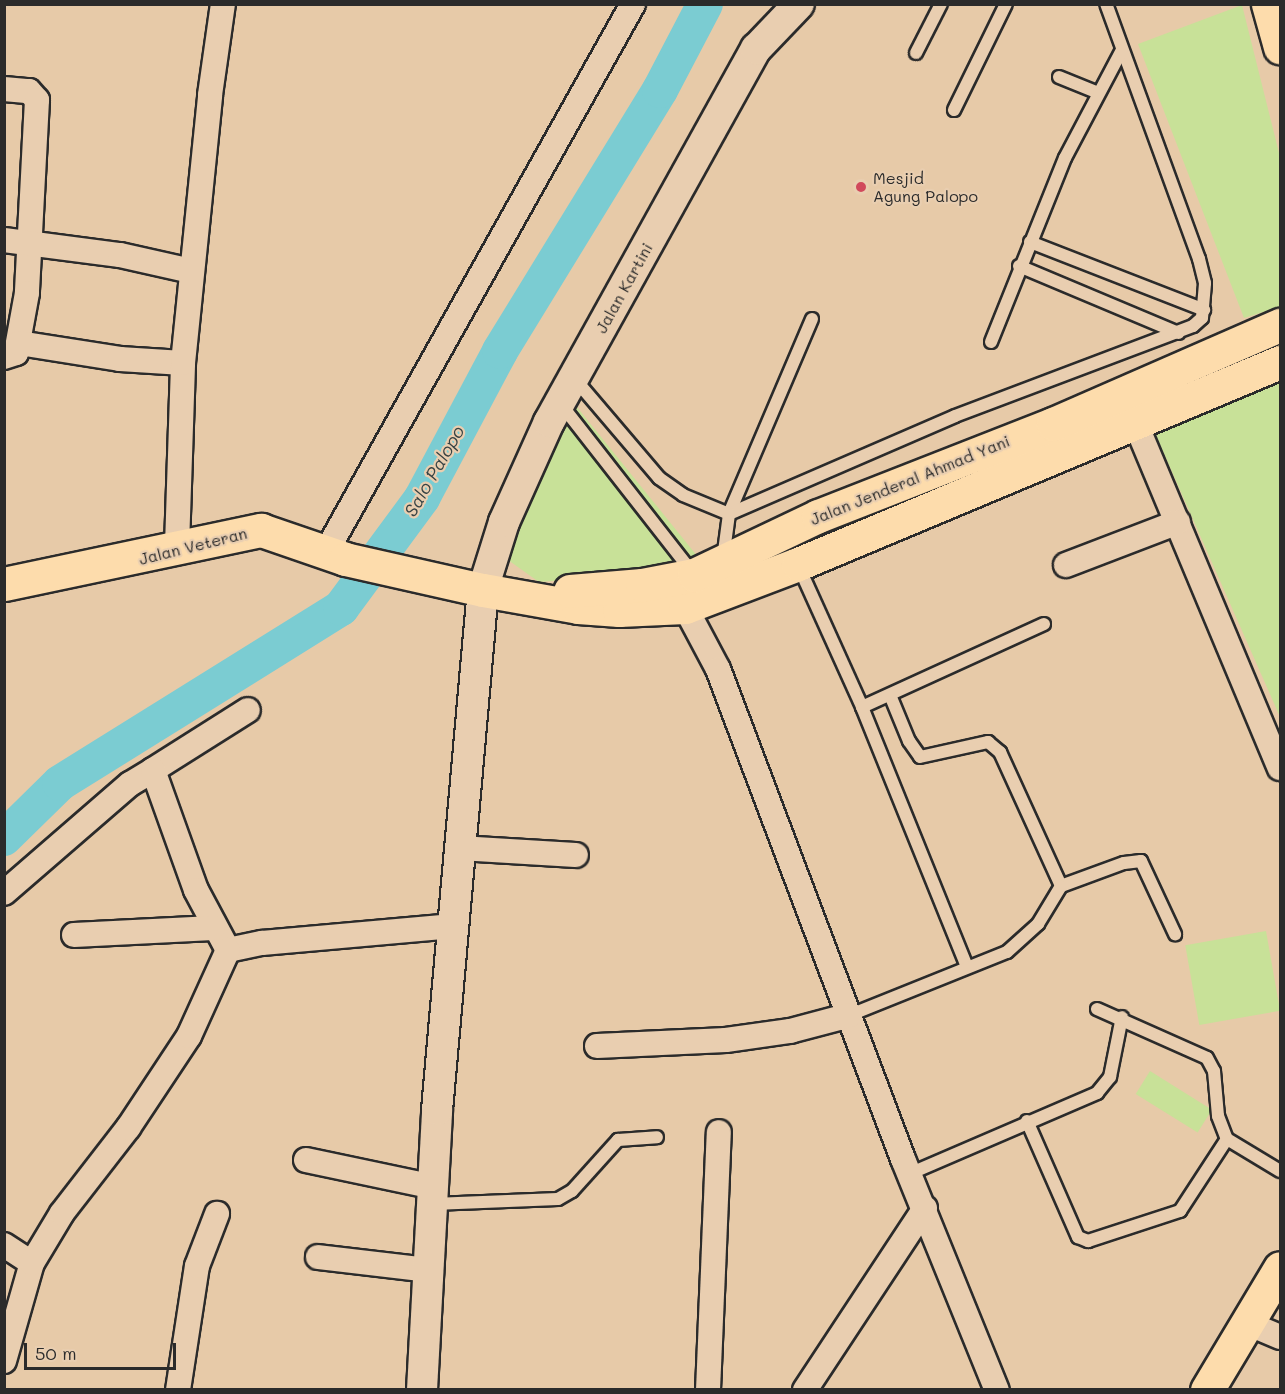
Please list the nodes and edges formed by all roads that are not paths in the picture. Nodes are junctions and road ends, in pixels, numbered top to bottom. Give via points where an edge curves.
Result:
1 (223, 4) edge
2 (633, 4) edge
3 (799, 4) edge
4 (941, 4) edge
5 (1006, 4) edge
6 (1106, 4) edge
7 (1268, 4) edge
8 (1281, 47) edge
9 (1122, 50) junction
10 (916, 53) dead end
11 (1059, 77) dead end
12 (4, 89) edge
13 (1096, 92) junction
14 (954, 110) dead end
15 (4, 240) edge
16 (1030, 242) junction
17 (32, 244) junction
18 (1019, 266) junction
19 (191, 272) junction
20 (1204, 310) junction
21 (812, 319) dead end
22 (1281, 325) edge
23 (1178, 333) junction
24 (991, 342) dead end
25 (12, 350) edge
26 (1281, 362) edge
27 (183, 363) junction
28 (567, 390) junction
29 (1135, 422) junction
30 (1053, 424) junction
31 (1066, 453) junction
32 (729, 514) junction
33 (818, 516) junction
34 (1178, 522) junction
35 (177, 546) junction
36 (831, 549) junction
37 (335, 556) junction
38 (723, 560) junction
39 (798, 564) junction
40 (1066, 565) dead end
41 (694, 575) junction
42 (4, 584) edge
43 (483, 591) junction
44 (530, 598) junction
45 (685, 607) junction
46 (1044, 624) dead end
47 (890, 695) junction
48 (862, 707) junction
49 (248, 710) dead end
50 (1281, 768) edge
51 (153, 771) junction
52 (459, 848) junction
53 (576, 855) dead end
54 (1061, 886) junction
55 (4, 893) edge
56 (453, 926) junction
57 (213, 928) junction
58 (1175, 934) dead end
59 (74, 935) dead end
60 (228, 950) junction
61 (967, 967) junction
62 (1097, 1009) dead end
63 (850, 1015) junction
64 (1122, 1017) junction
65 (597, 1046) dead end
66 (1027, 1121) junction
67 (719, 1132) dead end
68 (657, 1137) dead end
69 (1227, 1139) junction
70 (306, 1160) dead end
71 (1281, 1171) edge
72 (909, 1173) junction
73 (434, 1196) junction
74 (925, 1208) junction
75 (217, 1214) dead end
76 (4, 1245) edge
77 (318, 1257) dead end
78 (32, 1263) junction
79 (1281, 1268) edge
80 (428, 1270) junction
81 (1248, 1323) junction
82 (1281, 1337) edge
83 (5, 1357) edge
84 (4, 1361) edge
85 (178, 1389) edge
86 (422, 1389) edge
87 (708, 1389) edge
88 (805, 1389) edge
89 (997, 1389) edge
90 (1207, 1389) edge

1 - 19 street
2 - 37 street
3 - 28 street, Jalan Kartini via 756,49
4 - 10 lane
5 - 14 lane
6 - 9 lane
7 - 8 main road
9 - 13 lane
9 - 20 lane via 1191,233 1205,283
11 - 13 lane
12 - 17 street via 29,91 37,100
13 - 16 lane
15 - 17 street
16 - 18 lane
16 - 20 lane
17 - 19 street via 120,255
17 - 25 street
18 - 23 lane
18 - 24 lane
19 - 27 street
20 - 23 lane via 1193,326
21 - 32 lane
22 - 30 main road, Jalan Jenderal Ahmad Yani
23 - 32 lane via 955,416
25 - 27 street
26 - 29 main road, Jalan Jenderal Ahmad Yani
27 - 35 street
28 - 32 lane via 659,478 683,495
28 - 41 lane
28 - 43 street, Jalan Kartini via 504,522
29 - 31 main road, Jalan Jenderal Ahmad Yani
29 - 34 street
30 - 31 main road
30 - 33 main road, Jalan Jenderal Ahmad Yani
31 - 36 main road, Jalan Jenderal Ahmad Yani
32 - 38 lane
33 - 36 main road
33 - 38 main road, Jalan Jenderal Ahmad Yani
34 - 40 street
34 - 50 street
35 - 37 main road, Jalan Veteran via 261,530
35 - 42 main road, Jalan Veteran via 132,560
36 - 39 main road, Jalan Jenderal Ahmad Yani
37 - 43 main road, Jalan Veteran
38 - 41 main road, Jalan Jenderal Ahmad Yani
39 - 45 main road, Jalan Jenderal Ahmad Yani
39 - 48 lane
41 - 44 main road, Jalan Jenderal Ahmad Yani
43 - 44 main road, Jalan Jenderal Ahmad Yani
43 - 52 street, Jalan Kartini
44 - 45 main road, Jalan Jenderal Ahmad Yani via 619,610
45 - 63 street via 718,669
46 - 47 lane
47 - 48 lane
47 - 54 lane via 920,757 988,742 1000,752
48 - 61 lane
49 - 51 street
51 - 55 street via 130,784
51 - 57 street
52 - 53 street
52 - 56 street, Jalan Kartini
54 - 58 lane via 1124,863 1141,861
54 - 61 lane via 1026,938 991,960
56 - 60 street via 262,943
56 - 73 street, Jalan Kartini
57 - 59 street
57 - 60 street
60 - 78 street via 189,1036 128,1128 62,1213
61 - 63 lane
62 - 64 lane
63 - 65 street via 790,1031 726,1040
63 - 72 street
64 - 66 lane via 1105,1085 1096,1093
64 - 69 lane via 1207,1058 1214,1071 1218,1116
66 - 69 lane via 1078,1237 1088,1241 1180,1211
66 - 72 lane
67 - 87 street
68 - 73 lane via 618,1140 572,1191 558,1199 542,1202
69 - 71 lane
70 - 73 street
72 - 74 street
73 - 80 street, Jalan Kartini
74 - 88 street
74 - 89 street
75 - 85 street via 197,1266
76 - 78 street
77 - 80 street
78 - 83 street
79 - 81 main road
80 - 86 street, Jalan Kartini
81 - 82 street
81 - 90 main road
83 - 84 street

